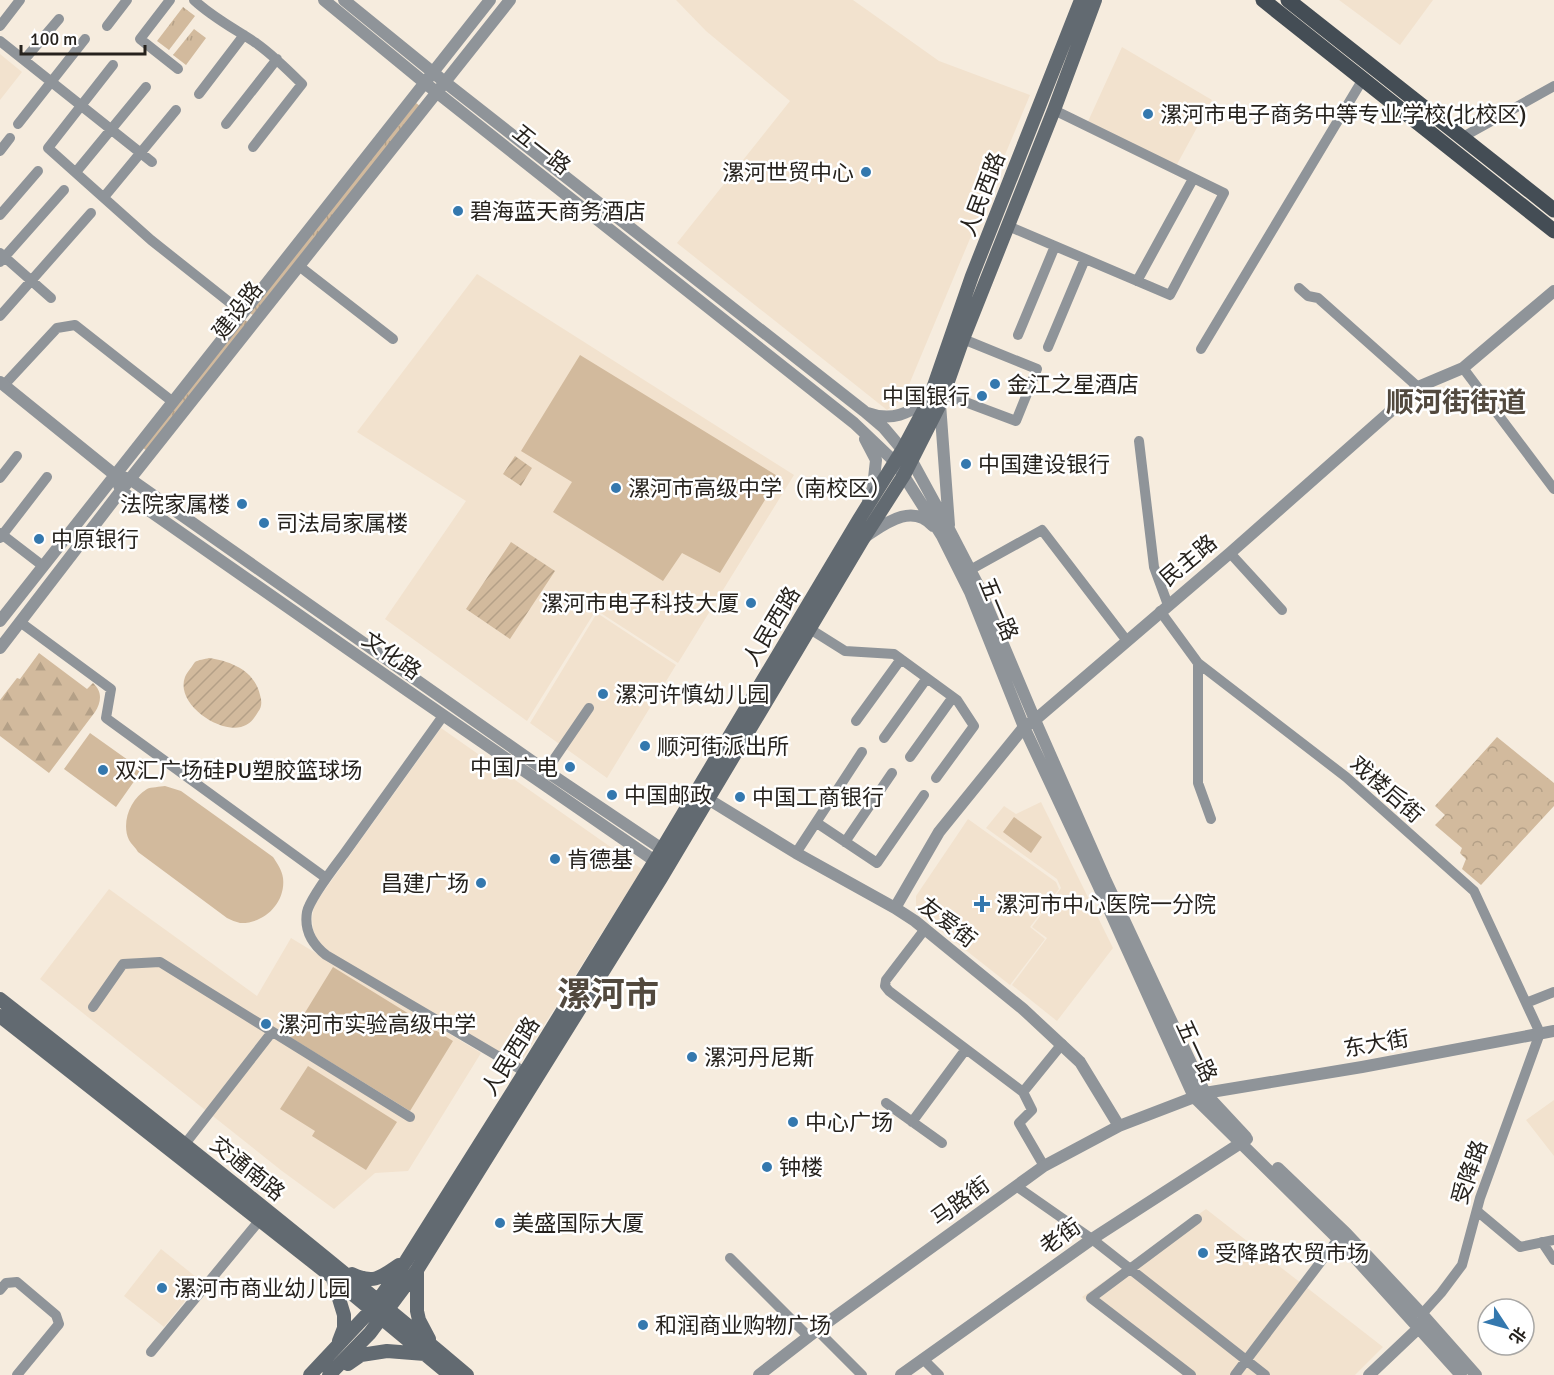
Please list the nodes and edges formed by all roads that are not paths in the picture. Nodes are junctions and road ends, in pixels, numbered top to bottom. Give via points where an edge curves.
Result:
1 (20, 0) edge
2 (127, 0) edge
3 (170, 0) edge
4 (194, 0) edge
5 (324, 0) edge
6 (344, 0) edge
7 (490, 0) edge
8 (510, 0) edge
9 (1081, 0) edge
10 (1095, 0) edge
11 (1263, 0) edge
12 (1288, 0) edge
13 (59, 19) dead end
14 (0, 26) edge
15 (107, 26) dead end
16 (244, 35) junction
17 (85, 39) dead end
18 (0, 41) edge
19 (277, 59) junction
20 (24, 60) junction
21 (113, 65) dead end
22 (178, 69) dead end
23 (434, 73) junction
24 (1363, 79) junction
25 (51, 82) junction
26 (446, 82) junction
27 (425, 83) junction
28 (1554, 86) edge
29 (146, 87) dead end
30 (437, 93) junction
31 (199, 94) dead end
32 (82, 105) junction
33 (176, 110) dead end
34 (1054, 110) junction
35 (18, 124) dead end
36 (226, 124) dead end
37 (111, 129) junction
38 (10, 138) dead end
39 (1461, 138) junction
40 (253, 147) dead end
41 (0, 151) edge
42 (141, 153) junction
43 (152, 162) dead end
44 (38, 171) dead end
45 (76, 172) junction
46 (1193, 179) junction
47 (64, 190) dead end
48 (104, 197) junction
49 (1554, 210) edge
50 (91, 213) dead end
51 (0, 215) edge
52 (1008, 226) junction
53 (1554, 231) edge
54 (1055, 246) junction
55 (2, 258) edge
56 (1084, 259) junction
57 (299, 266) junction
58 (32, 281) junction
59 (1137, 281) junction
60 (1299, 288) dead end
61 (1554, 291) edge
62 (51, 298) dead end
63 (243, 313) junction
64 (0, 316) edge
65 (254, 322) junction
66 (1018, 335) dead end
67 (393, 339) dead end
68 (963, 339) junction
69 (1048, 347) dead end
70 (1201, 349) dead end
71 (1463, 368) junction
72 (2, 383) edge
73 (1418, 387) junction
74 (937, 399) junction
75 (172, 402) junction
76 (864, 411) junction
77 (854, 423) junction
78 (1139, 441) dead end
79 (903, 449) junction
80 (17, 456) dead end
81 (912, 461) junction
82 (895, 462) junction
83 (115, 476) junction
84 (904, 476) junction
85 (47, 477) dead end
86 (0, 478) edge
87 (130, 479) junction
88 (1554, 489) edge
89 (121, 491) junction
90 (858, 521) junction
91 (946, 532) junction
92 (1, 535) edge
93 (862, 539) junction
94 (1230, 553) junction
95 (43, 566) junction
96 (970, 570) junction
97 (55, 576) junction
98 (1164, 608) junction
99 (1282, 610) dead end
100 (0, 621) edge
101 (20, 622) junction
102 (810, 629) junction
103 (1127, 640) junction
104 (0, 648) edge
105 (901, 659) junction
106 (1198, 663) junction
107 (927, 678) junction
108 (953, 697) junction
109 (589, 708) dead end
110 (444, 716) junction
111 (1035, 720) junction
112 (856, 721) dead end
113 (1024, 727) junction
114 (884, 738) dead end
115 (862, 753) dead end
116 (910, 757) dead end
117 (546, 771) junction
118 (892, 773) dead end
119 (936, 778) dead end
120 (924, 795) dead end
121 (708, 799) junction
122 (1211, 819) dead end
123 (817, 823) junction
124 (845, 842) junction
125 (656, 850) junction
126 (796, 853) junction
127 (326, 878) junction
128 (895, 908) junction
129 (926, 929) junction
130 (1554, 992) edge
131 (0, 999) edge
132 (1526, 1003) junction
133 (93, 1007) dead end
134 (0, 1016) edge
135 (1554, 1031) edge
136 (272, 1032) junction
137 (1540, 1033) junction
138 (1062, 1044) junction
139 (966, 1049) junction
140 (525, 1072) junction
141 (1023, 1092) junction
142 (1199, 1095) junction
143 (886, 1103) dead end
144 (410, 1117) dead end
145 (912, 1122) junction
146 (1119, 1126) junction
147 (1244, 1141) junction
148 (942, 1143) dead end
149 (185, 1144) junction
150 (1044, 1166) junction
151 (1016, 1186) junction
152 (1477, 1211) junction
153 (1197, 1219) dead end
154 (259, 1221) junction
155 (1092, 1239) junction
156 (1338, 1239) junction
157 (1554, 1240) edge
158 (1542, 1242) junction
159 (730, 1258) dead end
160 (1554, 1260) edge
161 (412, 1266) junction
162 (1130, 1269) junction
163 (335, 1273) junction
164 (0, 1290) edge
165 (381, 1309) junction
166 (1423, 1320) junction
167 (813, 1333) junction
168 (338, 1345) junction
169 (429, 1350) junction
170 (151, 1352) dead end
171 (922, 1359) junction
172 (1246, 1360) junction
173 (17, 1375) edge
174 (310, 1375) edge
175 (330, 1375) edge
176 (450, 1375) edge
177 (467, 1375) edge
178 (759, 1375) edge
179 (862, 1375) edge
180 (901, 1375) edge
181 (939, 1375) edge
182 (1191, 1375) edge
183 (1234, 1375) edge
184 (1265, 1375) edge
185 (1369, 1375) edge
186 (1461, 1375) edge
187 (1476, 1375) edge

1 - 14 street
2 - 15 street
3 - 22 street via 140,39
4 - 16 street
5 - 27 street, 五一路
6 - 23 street, 五一路
7 - 23 street, 建设路
8 - 26 street, 建设路
9 - 74 main road, 人民西路 via 972,276
10 - 34 main road, 人民西路
11 - 24 main road
12 - 39 main road
13 - 20 street
16 - 19 street
16 - 31 street
17 - 25 street
18 - 20 street
19 - 36 street
19 - 40 street via 302,84
20 - 25 street
21 - 32 street
23 - 26 street, 五一路
23 - 27 street, 建设路
24 - 53 main road
24 - 70 street
25 - 32 street
25 - 35 street
26 - 30 street, 建设路
26 - 76 street, 五一路
27 - 30 street, 五一路
27 - 63 street, 建设路
28 - 39 street
29 - 37 street
30 - 57 street, 建设路
30 - 77 street, 五一路
32 - 37 street
32 - 45 street via 48,148
33 - 42 street
34 - 46 street
34 - 52 main road, 人民西路
37 - 42 street
37 - 45 street
38 - 41 street
39 - 49 main road
42 - 43 street
42 - 48 street
44 - 51 street
45 - 48 street
46 - 59 street
46 - 59 street via 1224,193 1170,294
47 - 55 street
48 - 63 street
50 - 58 street
52 - 54 street
52 - 68 main road, 人民西路
54 - 56 street
54 - 66 street
55 - 58 street
56 - 59 street
56 - 69 street
57 - 65 street, 建设路
57 - 67 street
58 - 62 street
58 - 64 street
60 - 73 street via 1318,298
61 - 71 street, 民主路
63 - 65 street
63 - 75 street, 建设路
65 - 87 street, 建设路
68 - 74 main road, 人民西路
68 - 74 street via 1037,369 1016,421
71 - 73 street, 民主路
71 - 88 street
72 - 75 street via 57,328 75,325
72 - 83 street, 文化路
73 - 94 street, 民主路
74 - 76 street via 901,414 881,417
74 - 79 main road, 人民西路
74 - 81 main road, 人民西路
74 - 91 street
75 - 83 street, 建设路
76 - 79 street, 五一路
77 - 82 street, 五一路
77 - 90 street via 876,460 873,488
78 - 98 street, 戏楼后街 via 1154,567
79 - 81 street, 五一路
79 - 82 main road, 人民西路
80 - 86 street
81 - 84 main road, 人民西路
81 - 91 street, 五一路
82 - 84 street, 五一路
82 - 90 main road, 人民西路
83 - 87 street, 文化路
83 - 89 street, 文化路
83 - 95 street, 建设路
84 - 91 street, 五一路
84 - 93 main road, 人民西路
85 - 92 street
87 - 89 street, 建设路
87 - 117 street, 文化路
89 - 97 street, 建设路
89 - 110 street, 文化路
90 - 125 main road, 人民西路
91 - 93 street via 919,516 909,515 897,517
91 - 96 street, 五一路
91 - 113 street, 五一路
92 - 95 street
93 - 102 main road, 人民西路
94 - 98 street, 民主路
94 - 99 street
95 - 97 street
95 - 100 street, 建设路
96 - 103 street via 1042,530
96 - 111 street, 五一路
97 - 101 street, 建设路
98 - 103 street, 民主路
98 - 106 street, 戏楼后街
101 - 104 street, 建设路
101 - 127 street via 111,689 106,718
102 - 105 street via 845,651 894,654
102 - 121 main road, 人民西路
103 - 111 street, 民主路
105 - 107 street
105 - 112 street
106 - 122 street via 1198,783
106 - 132 street, 戏楼后街 via 1346,777 1474,891
107 - 108 street
107 - 114 street
108 - 116 street
108 - 119 street via 974,726
109 - 117 street
110 - 125 street, 文化路 via 643,853
110 - 127 street
111 - 113 street, 民主路
111 - 142 street, 五一路
113 - 128 street, 民主路 via 939,832
113 - 142 street, 五一路
115 - 123 street
117 - 125 street, 文化路
118 - 124 street
120 - 124 street via 877,863
121 - 126 street, 友爱街
121 - 161 main road, 人民西路
123 - 124 street
123 - 126 street
125 - 140 main road, 人民西路
126 - 128 street, 友爱街
127 - 140 street via 308,909 306,925 319,950
128 - 129 street, 友爱街
129 - 138 street, 友爱街
129 - 139 street via 885,986
130 - 132 street
131 - 149 main road, 交通南路
132 - 137 street, 戏楼后街
133 - 136 street via 123,964 160,962
134 - 154 main road, 交通南路
135 - 137 street, 东大街
136 - 144 street
136 - 149 street
137 - 142 street, 东大街
137 - 152 street, 受降路
138 - 141 street
138 - 146 street, 友爱街 via 1080,1062
139 - 141 street
139 - 145 street
140 - 161 main road, 人民西路
141 - 150 street via 1032,1110 1020,1123
142 - 146 street, 马路街
142 - 147 street, 五一路
143 - 145 street
145 - 148 street
146 - 150 street, 马路街
147 - 155 street, 老街
147 - 156 street, 五一路
147 - 166 street, 五一路 via 1346,1233
149 - 163 main road, 交通南路
150 - 151 street, 马路街
151 - 155 street
151 - 167 street, 马路街
152 - 158 street via 1520,1246
152 - 166 street, 受降路 via 1462,1265
153 - 162 street
154 - 163 main road, 交通南路
154 - 170 street
155 - 162 street
155 - 171 street, 老街
156 - 166 street, 五一路
156 - 172 street
157 - 158 street
158 - 160 street
159 - 167 street
161 - 163 main road via 371,1280
161 - 165 main road, 人民西路
161 - 169 main road via 417,1311
162 - 172 street
162 - 182 street via 1091,1298
163 - 165 main road, 交通南路
163 - 168 main road via 344,1315
164 - 173 street via 6,1283 17,1282 56,1315 59,1324
165 - 168 main road, 人民西路
165 - 169 main road, 交通南路
165 - 175 main road, 人民西路 via 370,1333
166 - 185 street, 受降路
166 - 186 street, 五一路
166 - 187 street, 五一路
167 - 178 street, 马路街
167 - 179 street
168 - 174 main road, 人民西路
169 - 175 main road via 361,1355
169 - 176 main road, 交通南路
169 - 177 main road, 交通南路
171 - 180 street, 老街
171 - 181 street
172 - 183 street
172 - 184 street

